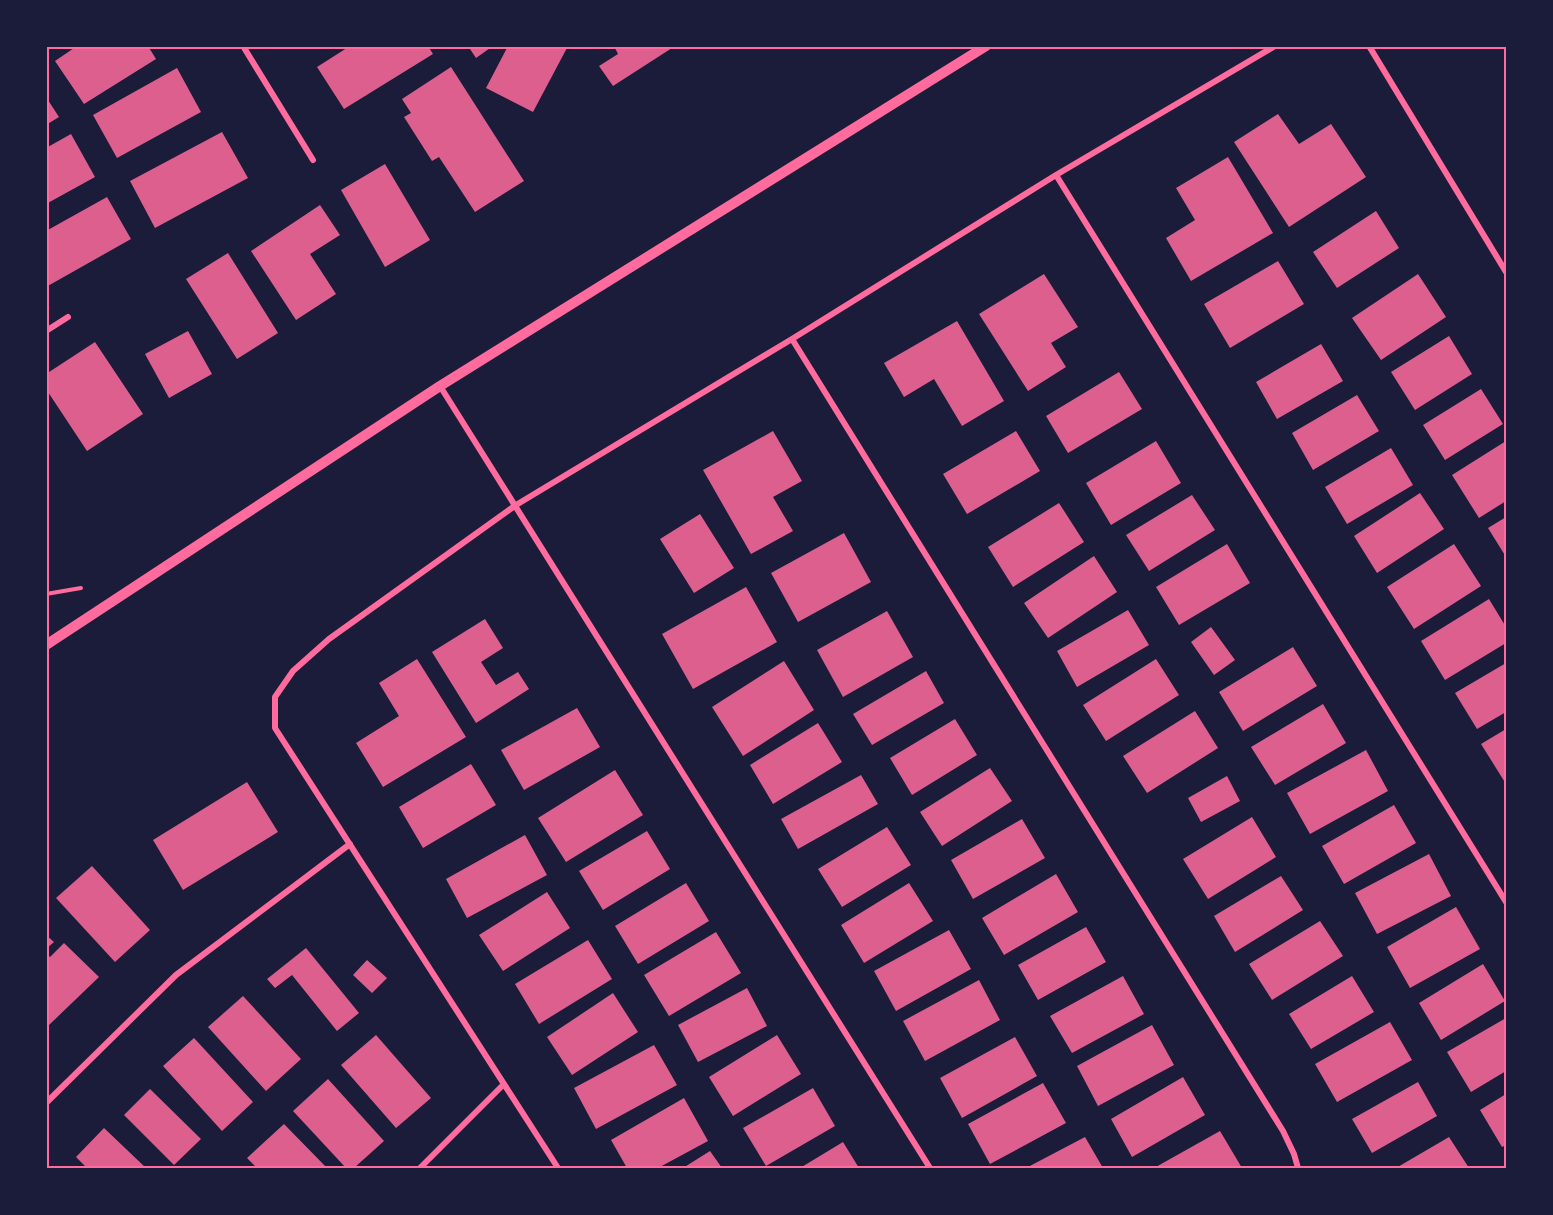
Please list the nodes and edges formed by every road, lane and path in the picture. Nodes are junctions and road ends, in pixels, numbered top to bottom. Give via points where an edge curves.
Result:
1 (243, 46) edge
2 (986, 46) edge
3 (1275, 46) edge
4 (1369, 46) edge
5 (313, 159) dead end
6 (1056, 175) junction
7 (1506, 272) edge
8 (68, 317) dead end
9 (46, 331) edge
10 (792, 339) junction
11 (440, 386) junction
12 (516, 505) junction
13 (46, 645) edge
14 (350, 844) junction
15 (1506, 902) edge
16 (504, 1084) junction
17 (46, 1103) edge
18 (420, 1168) edge
19 (558, 1168) edge
20 (930, 1168) edge
21 (1298, 1168) edge

1 - 5 street
2 - 11 street
3 - 6 street
4 - 7 street
6 - 10 street
6 - 15 street
8 - 9 street
10 - 12 street
10 - 21 street via 1283,1131
11 - 12 street
11 - 13 street
12 - 14 street via 328,639 292,671 275,697 275,728
12 - 20 street
14 - 16 street
14 - 17 street via 176,975
16 - 18 street
16 - 19 street

